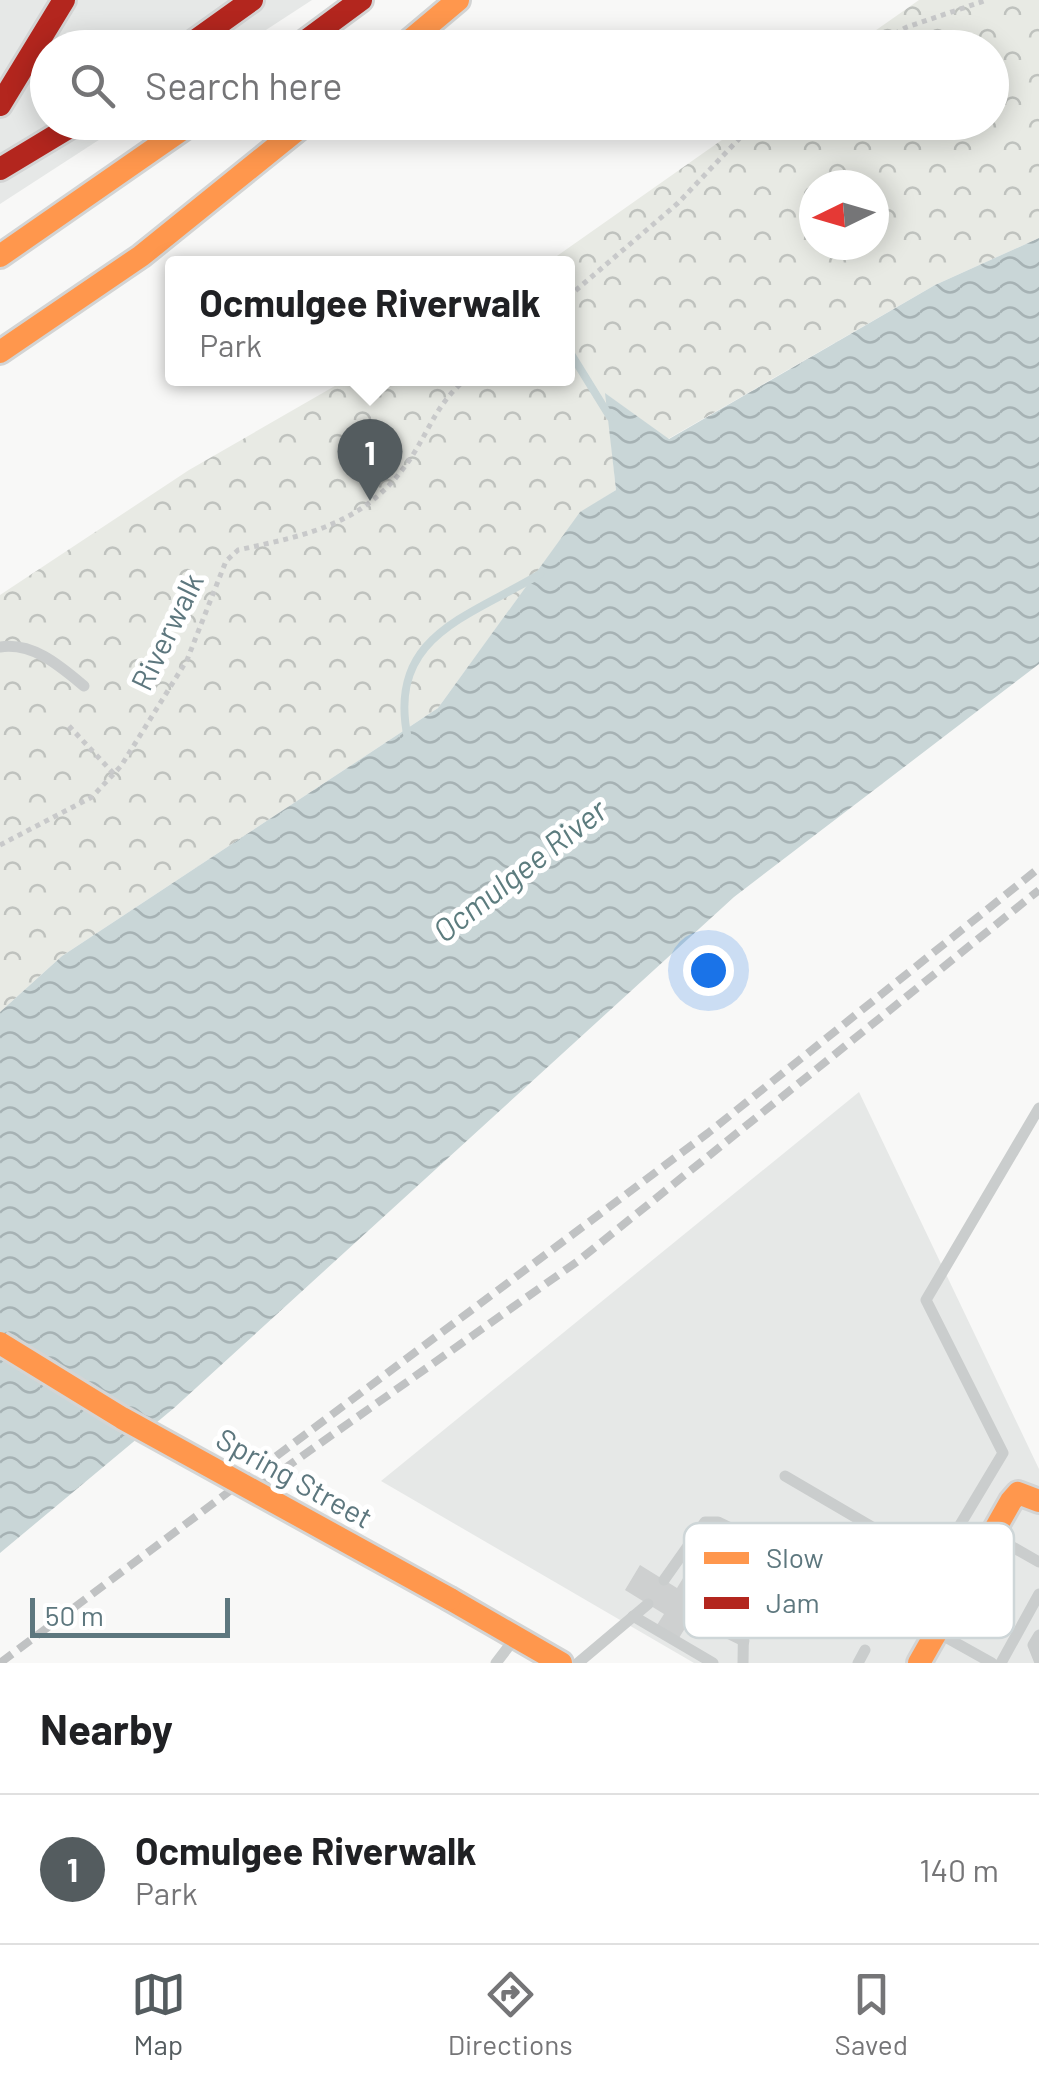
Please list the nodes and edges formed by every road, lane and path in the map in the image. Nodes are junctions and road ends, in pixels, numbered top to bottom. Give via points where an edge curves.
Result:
1 (64, 0) edge
2 (361, 0) edge
3 (458, 0) edge
4 (987, 0) edge
5 (252, 2) edge
6 (46, 30) edge
7 (211, 30) edge
8 (320, 30) edge
9 (422, 30) edge
10 (901, 30) edge
11 (30, 56) edge
12 (0, 106) edge
13 (49, 140) edge
14 (167, 140) edge
15 (286, 140) edge
16 (738, 140) edge
17 (0, 170) edge
18 (0, 256) edge
19 (575, 291) edge
20 (0, 352) edge
21 (458, 386) edge
22 (0, 647) edge
23 (84, 686) dead end
24 (69, 726) dead end
25 (114, 774) junction
26 (0, 845) edge
27 (1039, 1108) edge
28 (0, 1343) edge
29 (785, 1476) dead end
30 (1029, 1497) edge
31 (865, 1523) edge
32 (961, 1523) edge
33 (1002, 1523) edge
34 (684, 1548) edge
35 (1014, 1548) edge
36 (1039, 1562) edge
37 (673, 1566) junction
38 (684, 1572) edge
39 (664, 1580) dead end
40 (1039, 1594) edge
41 (648, 1604) dead end
42 (633, 1616) junction
43 (1039, 1635) edge
44 (738, 1638) edge
45 (744, 1638) edge
46 (933, 1638) edge
47 (947, 1638) edge
48 (514, 1639) junction
49 (744, 1641) junction
50 (865, 1650) dead end
51 (1039, 1660) edge
52 (496, 1663) edge
53 (561, 1663) edge
54 (578, 1663) edge
55 (713, 1663) edge
56 (742, 1663) edge
57 (858, 1663) edge
58 (919, 1663) edge
59 (992, 1663) edge
60 (1001, 1663) edge

1 - 6 main road
2 - 8 main road
3 - 9 main road
4 - 10 path
5 - 7 main road
11 - 12 main road
13 - 17 main road
14 - 18 main road
15 - 20 main road via 141,256
16 - 19 path via 678,203
21 - 25 path, Riverwalk via 398,476 368,504 334,526 238,550 226,561 186,660
22 - 23 lane via 17,644 40,654
24 - 25 path
25 - 26 path, Riverwalk via 54,820
27 - 32 lane via 926,1300 1002,1453
28 - 48 main road, Spring Street, bridge
29 - 31 lane
30 - 33 main road
34 - 37 lane
35 - 36 lane
37 - 38 lane
37 - 39 lane
40 - 60 lane
41 - 42 lane
42 - 54 lane
42 - 55 lane
43 - 51 lane via 1033,1646
44 - 49 lane
45 - 49 lane
46 - 58 main road
47 - 59 lane
48 - 52 lane
48 - 53 main road, Spring Street
49 - 56 lane
50 - 57 lane

